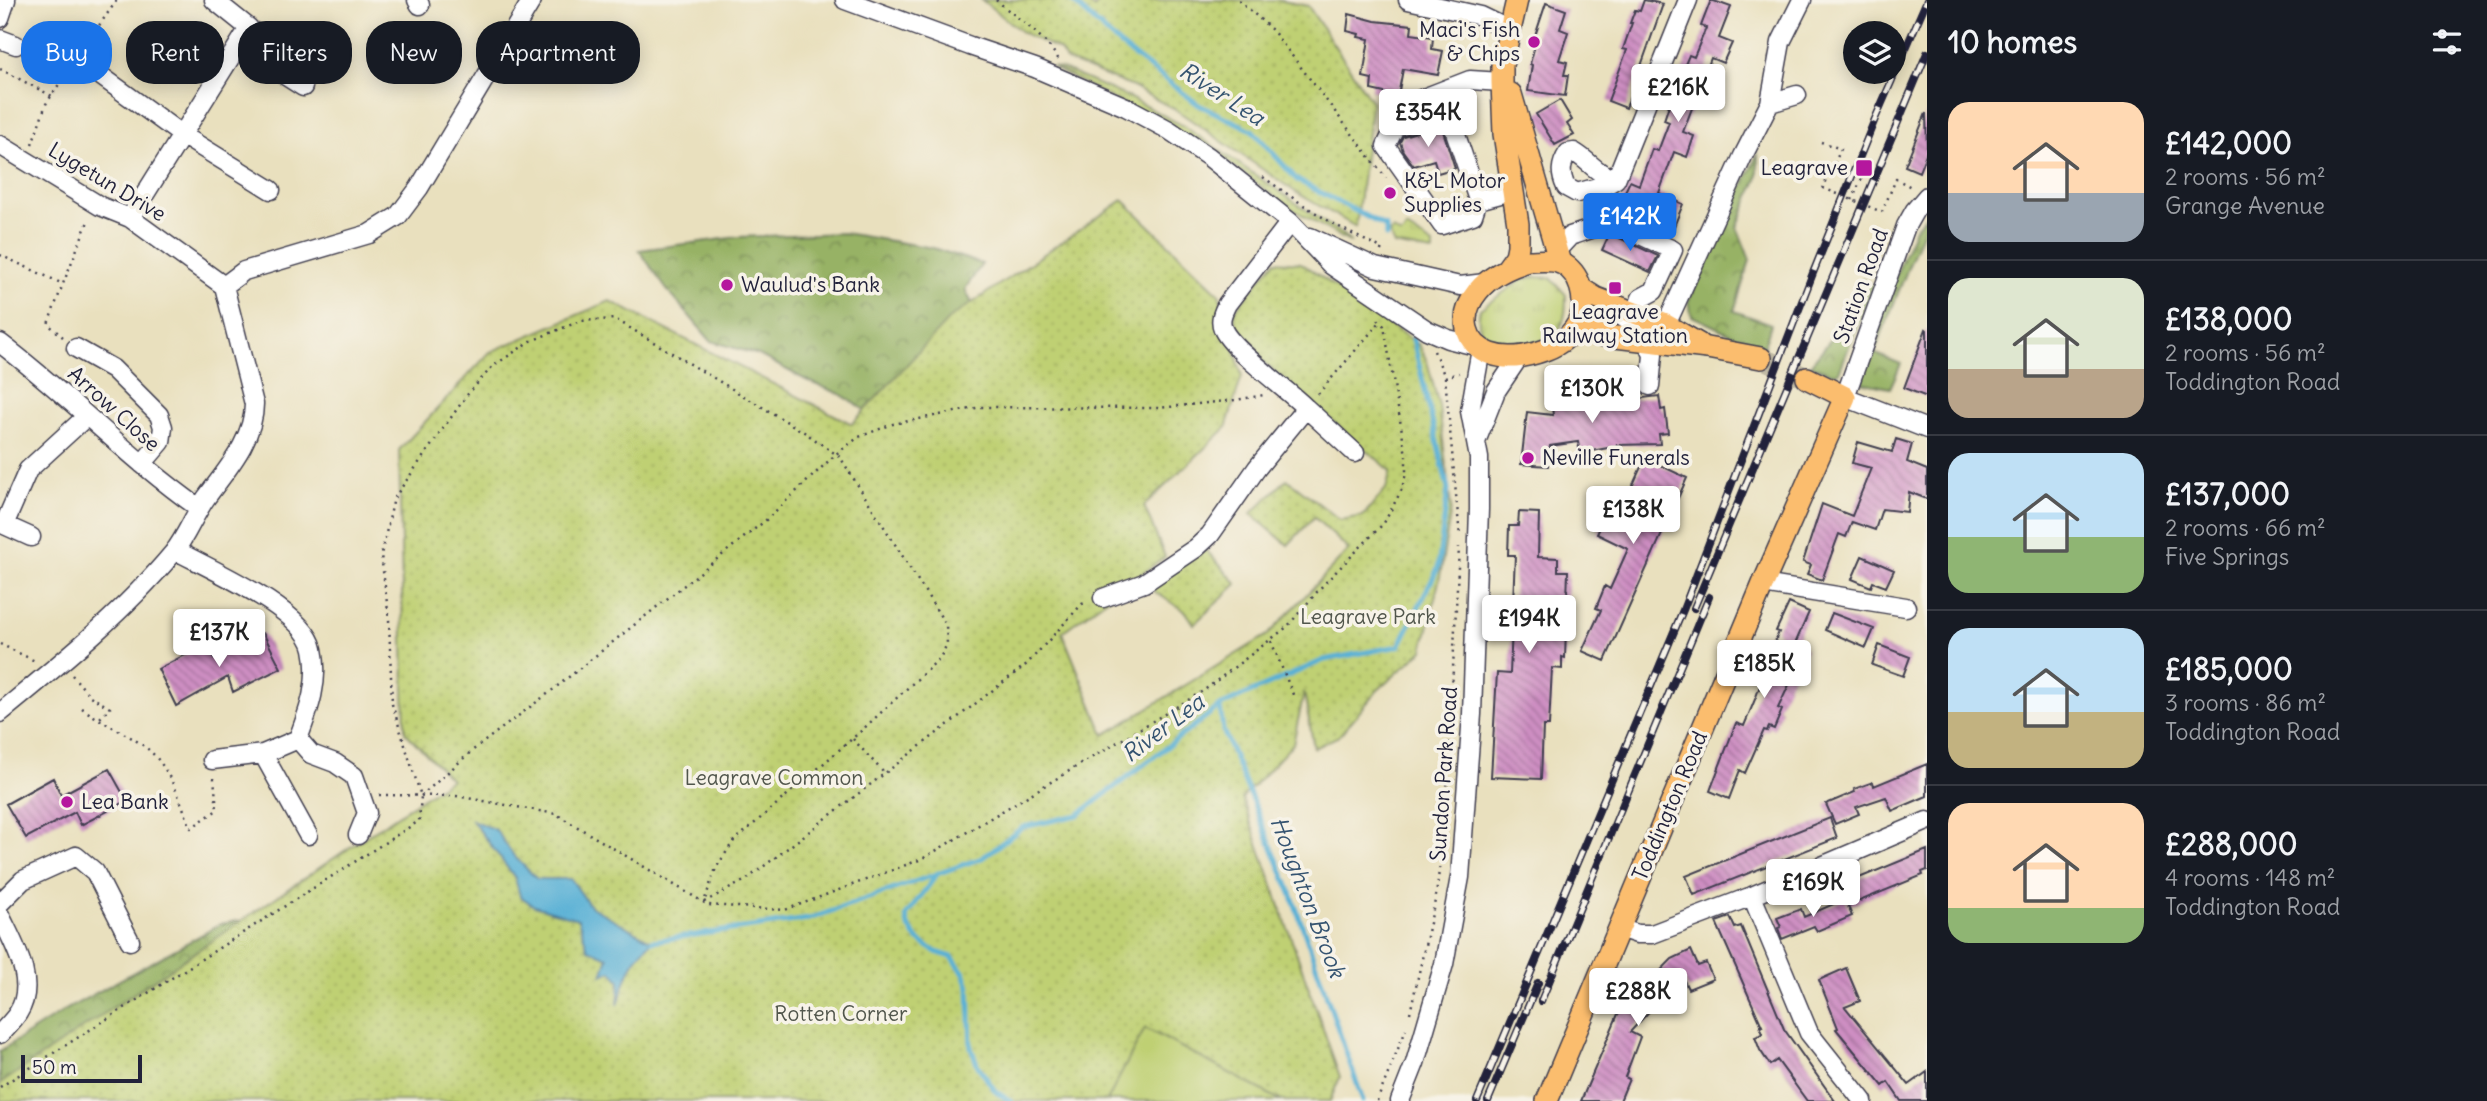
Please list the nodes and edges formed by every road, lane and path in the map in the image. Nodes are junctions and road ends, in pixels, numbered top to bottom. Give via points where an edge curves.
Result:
1 (6, 0) edge
2 (117, 0) edge
3 (214, 0) edge
4 (532, 0) edge
5 (845, 0) edge
6 (996, 0) edge
7 (1240, 0) edge
8 (1408, 0) edge
9 (1517, 0) edge
10 (1688, 0) edge
11 (1802, 0) edge
12 (0, 18) edge
13 (102, 21) edge
14 (240, 21) edge
15 (1508, 39) junction
16 (238, 48) edge
17 (1061, 63) dead end
18 (0, 69) edge
19 (1502, 82) junction
20 (60, 84) edge
21 (112, 84) edge
22 (298, 84) edge
23 (303, 87) dead end
24 (1797, 95) dead end
25 (52, 96) junction
26 (1421, 99) dead end
27 (1770, 103) junction
28 (182, 135) junction
29 (1821, 142) dead end
30 (0, 145) edge
31 (27, 160) junction
32 (1864, 174) dead end
33 (1616, 179) dead end
34 (1389, 181) dead end
35 (271, 190) dead end
36 (1514, 195) junction
37 (1925, 197) edge
38 (1478, 200) junction
39 (1852, 200) junction
40 (100, 206) junction
41 (130, 218) junction
42 (1290, 222) junction
43 (1304, 234) junction
44 (0, 255) edge
45 (1558, 257) junction
46 (1508, 267) junction
47 (1485, 283) junction
48 (64, 284) junction
49 (223, 286) junction
50 (1589, 294) junction
51 (1636, 313) junction
52 (1376, 316) dead end
53 (1379, 323) junction
54 (1666, 325) junction
55 (1574, 332) junction
56 (1647, 342) junction
57 (0, 344) edge
58 (1479, 347) junction
59 (76, 348) joint
60 (1707, 348) junction
61 (1433, 349) dead end
62 (1519, 356) junction
63 (1760, 358) tunnel mouth
64 (1807, 378) tunnel mouth
65 (1650, 386) dead end
66 (1288, 391) junction
67 (1845, 397) junction
68 (1306, 408) junction
69 (88, 416) junction
70 (1927, 429) edge
71 (1476, 442) junction
72 (1355, 453) dead end
73 (836, 454) junction
74 (142, 464) junction
75 (199, 508) junction
76 (2, 524) edge
77 (31, 537) dead end
78 (176, 550) junction
79 (1763, 583) junction
80 (1102, 598) joint
81 (1906, 607) dead end
82 (1271, 641) junction
83 (0, 644) edge
84 (35, 661) dead end
85 (61, 662) junction
86 (1294, 697) dead end
87 (82, 708) dead end
88 (0, 713) edge
89 (98, 720) junction
90 (852, 738) junction
91 (298, 739) junction
92 (264, 754) junction
93 (212, 760) joint
94 (884, 773) junction
95 (362, 795) junction
96 (421, 796) junction
97 (1927, 821) edge
98 (308, 835) dead end
99 (358, 835) dead end
100 (1752, 896) junction
101 (704, 902) junction
102 (0, 903) edge
103 (0, 915) edge
104 (1619, 928) junction
105 (130, 941) dead end
106 (1410, 1014) dead end
107 (1407, 1025) dead end
108 (0, 1034) edge
109 (0, 1087) edge
110 (1377, 1101) edge
111 (1400, 1101) edge
112 (1547, 1101) edge
113 (1863, 1101) edge

1 - 12 street
2 - 13 path
3 - 14 street
4 - 49 street via 398,216 369,234 244,271
5 - 42 street via 1035,68 1126,107 1209,157
6 - 17 path via 1052,48
7 - 34 path via 1273,31
8 - 15 street via 1481,16
9 - 15 main road
10 - 33 street
11 - 27 street via 1781,41
15 - 19 main road
15 - 45 main road via 1508,80 1515,112
16 - 28 street
18 - 25 path
19 - 26 street via 1470,80
19 - 36 main road via 1504,134
20 - 25 path
21 - 28 street
22 - 23 street
24 - 27 street
25 - 31 path
27 - 54 street
28 - 35 street
28 - 41 street
29 - 39 path, bridge via 1841,149 1824,188
30 - 31 street, Lygetun Drive
31 - 40 street, Lygetun Drive
32 - 39 path
36 - 38 street
36 - 46 main road via 1518,246
37 - 39 path, bridge via 1896,179 1882,212
37 - 67 street, Station Road via 1906,226
38 - 38 street via 1473,215 1442,225 1386,146 1395,127 1448,111
40 - 41 street, Lygetun Drive
40 - 48 path via 89,220
41 - 49 street, Lygetun Drive
42 - 43 street
42 - 66 street via 1221,315 1226,335
43 - 47 street via 1375,267 1461,286
43 - 58 street via 1331,265 1427,330
44 - 48 path
45 - 46 main road
45 - 50 main road
45 - 51 street via 1570,236 1612,222 1673,250 1654,291 1641,298
46 - 47 main road
47 - 58 main road via 1472,296 1465,321
48 - 59 path via 48,324
49 - 75 street via 254,404 254,420
50 - 51 main road
50 - 55 main road
50 - 56 street via 1642,330
51 - 54 main road
52 - 53 path
53 - 68 path
53 - 82 path via 1384,326 1406,455 1401,491 1384,523
54 - 60 main road
55 - 56 main road
55 - 62 main road via 1554,346
56 - 60 main road
56 - 65 street via 1653,355
57 - 69 street, Arrow Close
58 - 62 main road via 1500,356
58 - 71 street, Sundon Park Road via 1470,411
59 - 74 street via 113,369 159,415 161,442
60 - 63 main road
61 - 106 path via 1445,377 1460,541 1446,810 1436,896
62 - 71 street, Sundon Park Road via 1496,391
64 - 67 main road
66 - 68 street
66 - 73 path via 1159,408 981,407 893,424 859,437
67 - 70 street
67 - 79 main road, Toddington Road
68 - 72 street
68 - 80 street via 1196,548 1143,583
69 - 74 street, Arrow Close
69 - 76 street via 28,470
71 - 111 street, Sundon Park Road via 1479,509 1472,714 1460,877 1444,964
73 - 90 path via 946,625 947,644 940,658
73 - 96 path via 766,520
73 - 96 path via 615,319 579,321 531,341 493,366 394,498 381,555 392,704
74 - 75 street, Arrow Close
75 - 78 street
76 - 77 street
78 - 85 street via 139,592
78 - 91 street via 296,619 313,646 316,678
79 - 81 street
79 - 104 main road, Toddington Road
80 - 94 path via 1082,604 1027,664
82 - 86 path
82 - 101 path via 1203,691 922,859 785,910
83 - 84 path
85 - 88 street
85 - 89 path via 90,696 110,708
87 - 89 path
89 - 93 path via 146,747 172,779 191,828 217,810
90 - 94 path
90 - 101 path via 733,842 716,869
91 - 92 street
91 - 95 street via 311,754 354,776
92 - 93 street
92 - 98 street
94 - 101 path via 746,880
95 - 96 path
95 - 99 street via 367,813
96 - 101 path via 456,796 555,814
96 - 109 path via 419,821
97 - 100 street
100 - 104 street via 1652,934
100 - 113 street via 1809,1033
102 - 105 street via 23,880 76,856 95,872
103 - 108 street via 22,962 25,992 19,1012
104 - 112 main road, Toddington Road
107 - 110 path

